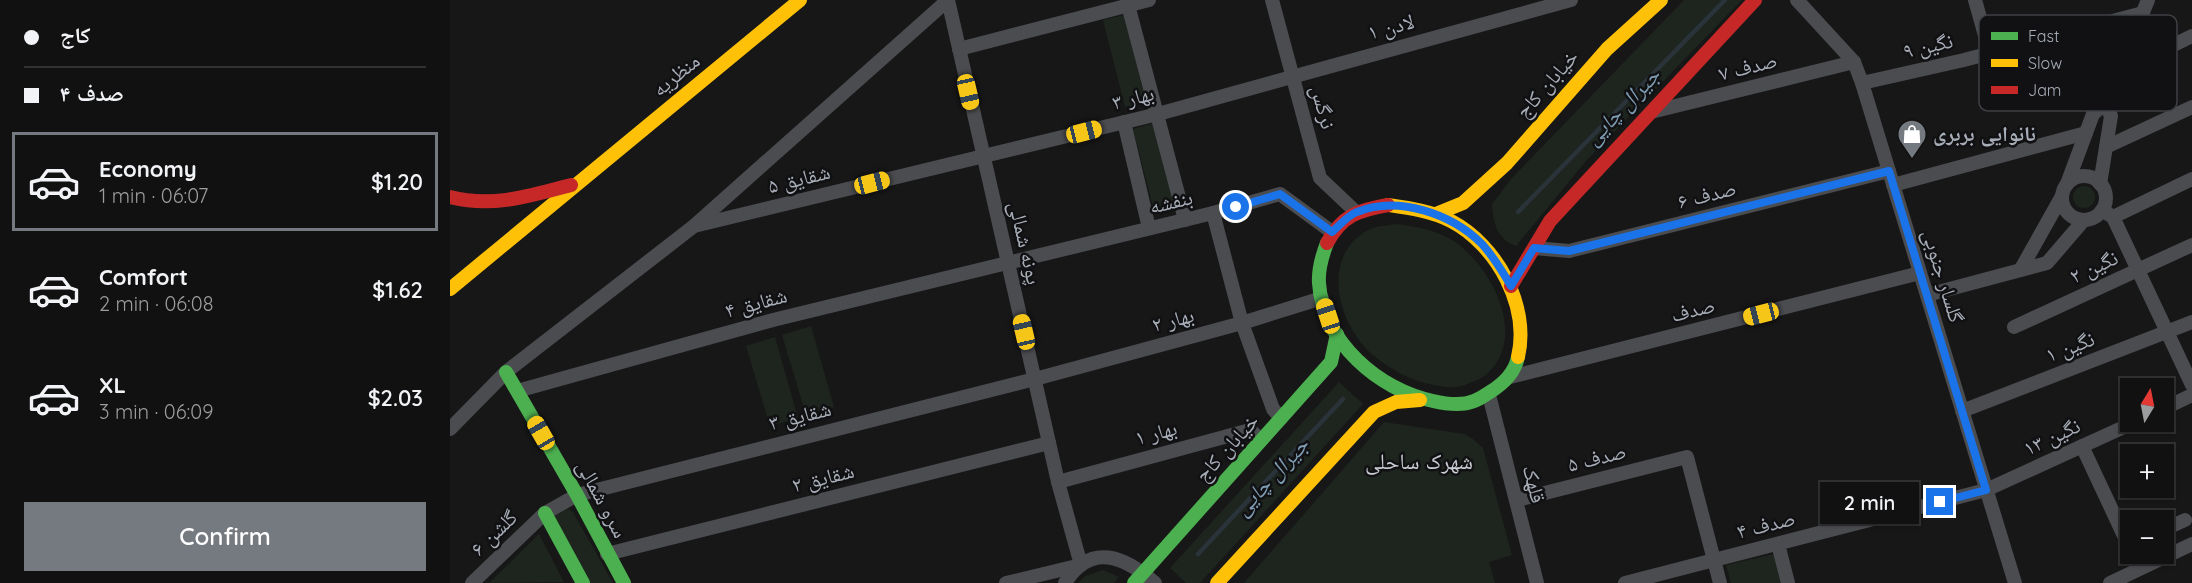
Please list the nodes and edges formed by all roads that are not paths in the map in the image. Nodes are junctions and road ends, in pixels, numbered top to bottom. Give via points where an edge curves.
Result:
1 (800, 0) edge
2 (948, 0) edge
3 (1149, 0) edge
4 (1272, 0) edge
5 (1571, 0) edge
6 (1661, 0) edge
7 (1755, 0) edge
8 (1797, 0) edge
9 (1975, 0) edge
10 (2148, 0) edge
11 (1128, 5) junction
12 (2142, 13) joint
13 (1979, 15) edge
14 (2134, 15) edge
15 (2192, 36) edge
16 (2177, 43) edge
17 (958, 49) junction
18 (1979, 56) edge
19 (1854, 62) junction
20 (1292, 76) junction
21 (1862, 83) junction
22 (2192, 107) edge
23 (2096, 111) edge
24 (2109, 111) edge
25 (1651, 112) junction
26 (1158, 114) junction
27 (1124, 122) junction
28 (2086, 133) junction
29 (2106, 147) junction
30 (983, 156) junction
31 (1889, 171) junction
32 (2192, 180) edge
33 (578, 183) junction
34 (2100, 184) junction
35 (1893, 185) junction
36 (2064, 190) junction
37 (450, 197) edge
38 (1356, 212) junction
39 (1213, 213) junction
40 (2108, 213) junction
41 (1436, 214) junction
42 (1185, 220) junction
43 (2084, 220) junction
44 (694, 226) junction
45 (1149, 228) junction
46 (1332, 232) junction
47 (2192, 245) edge
48 (1534, 248) junction
49 (1008, 263) junction
50 (2021, 269) junction
51 (2139, 269) junction
52 (1920, 273) junction
53 (1511, 286) junction
54 (450, 289) edge
55 (1927, 296) junction
56 (1322, 298) junction
57 (2192, 322) edge
58 (1242, 323) junction
59 (2014, 327) dead end
60 (2168, 333) junction
61 (1337, 334) junction
62 (506, 372) junction
63 (1510, 377) junction
64 (1035, 379) junction
65 (2192, 385) edge
66 (517, 391) junction
67 (1490, 395) junction
68 (2192, 395) edge
69 (1425, 399) junction
70 (2174, 404) edge
71 (1962, 411) junction
72 (1281, 418) junction
73 (450, 429) edge
74 (2120, 429) edge
75 (1261, 440) junction
76 (1049, 442) junction
77 (2082, 446) junction
78 (1058, 482) junction
79 (1986, 490) junction
80 (577, 495) junction
81 (1516, 500) junction
82 (545, 513) junction
83 (2185, 520) dead end
84 (2174, 525) edge
85 (2120, 527) edge
86 (1778, 544) junction
87 (2192, 544) edge
88 (608, 554) junction
89 (1714, 560) junction
90 (1081, 565) junction
91 (1139, 578) edge
92 (472, 583) edge
93 (583, 583) edge
94 (624, 583) edge
95 (1006, 583) edge
96 (1065, 583) edge
97 (1155, 583) edge
98 (1217, 583) edge
99 (1537, 583) edge
100 (1625, 583) edge
101 (1720, 583) edge
102 (1788, 583) edge
103 (2015, 583) edge
104 (2110, 583) edge

1 - 33 main road, منظریه
2 - 17 street, پونه شمالی
2 - 44 street
3 - 11 street
4 - 20 street, نرگس
5 - 20 street, لادن ۱
6 - 41 main road, خیابان کاج via 1607,48 1507,163 1463,203
7 - 25 main road
8 - 19 street, گلسار جنوبی
9 - 13 street
10 - 12 street
11 - 17 street
11 - 26 street
12 - 14 street, نگین ۹
15 - 16 street
17 - 30 street, پونه شمالی
18 - 21 street, نگین ۹
19 - 21 street, گلسار جنوبی
19 - 25 street, صدف ۷
20 - 26 street, بهار ۳
20 - 38 street, نرگس via 1320,178
21 - 31 street, گلسار جنوبی
22 - 29 street
23 - 28 street
24 - 29 street
25 - 48 main road via 1550,221
26 - 27 street, بهار ۳
26 - 42 street
27 - 30 street, بهار ۳
27 - 45 street
28 - 35 street
28 - 36 street
29 - 34 street
30 - 44 street, شقایق ۵
30 - 49 street, پونه شمالی
31 - 35 street, گلسار جنوبی
31 - 48 street, صدف ۶ via 1569,251
32 - 40 street
33 - 37 main road, منظریه via 503,202 479,203
33 - 54 main road, منظریه
34 - 36 street via 2081,176
34 - 40 street
35 - 52 street, گلسار جنوبی
36 - 43 street via 2065,210
36 - 50 street
38 - 41 main road via 1388,205
38 - 46 main road
39 - 42 street, بنفشه
39 - 46 street, بنفشه via 1280,194
39 - 58 street
40 - 43 street
40 - 51 street
41 - 53 main road via 1481,243
42 - 45 street, بنفشه
43 - 50 street via 2047,263
44 - 62 street
45 - 49 street, بنفشه
46 - 56 main road via 1321,255
47 - 51 street, نگین ۲
48 - 53 main road
49 - 64 street, پونه شمالی
49 - 66 street, شقایق ۴ via 773,320
50 - 55 street
51 - 59 street, نگین ۲
51 - 60 street
52 - 55 street, گلسار جنوبی
52 - 63 street, صدف
53 - 63 main road via 1520,313 1523,341
55 - 71 street, گلسار جنوبی
56 - 58 street, بهار ۲
56 - 61 main road
57 - 60 street, نگین ۱
58 - 64 street, بهار ۲
58 - 72 street via 1273,409
60 - 65 street
60 - 71 street, نگین ۱
61 - 69 main road via 1360,363 1390,386
61 - 72 main road, خیابان کاج via 1331,362
62 - 66 main road, سرو شمالی
62 - 73 street
63 - 67 main road
64 - 76 street, پونه شمالی
64 - 80 street, شقایق ۳
66 - 80 main road, سرو شمالی
67 - 69 main road via 1468,404
67 - 81 street, قلهک
68 - 70 street
69 - 98 main road via 1396,402 1374,412
71 - 79 street, گلسار جنوبی
72 - 75 main road, خیابان کاج
74 - 77 street, نگین ۱۳
75 - 78 street, بهار ۱ via 1250,430
75 - 91 main road, خیابان کاج
76 - 78 street, پونه شمالی
76 - 88 street, شقایق ۲
77 - 79 street, نگین ۱۳
77 - 85 street
78 - 90 street, پونه شمالی
79 - 86 street, صدف ۴
79 - 103 street, گلسار جنوبی
80 - 82 street, شقایق ۳
80 - 88 main road, سرو شمالی
81 - 89 street, صدف ۵ via 1687,457
81 - 99 street, قلهک
82 - 92 street, گلشن ۶
82 - 93 main road
83 - 84 street
86 - 89 street, صدف ۴
86 - 102 street
87 - 104 street
88 - 94 main road, سرو شمالی
89 - 100 street, صدف ۴
89 - 101 street
90 - 91 street via 1099,558 1114,558 1129,563
90 - 95 street
90 - 96 street
91 - 97 street

